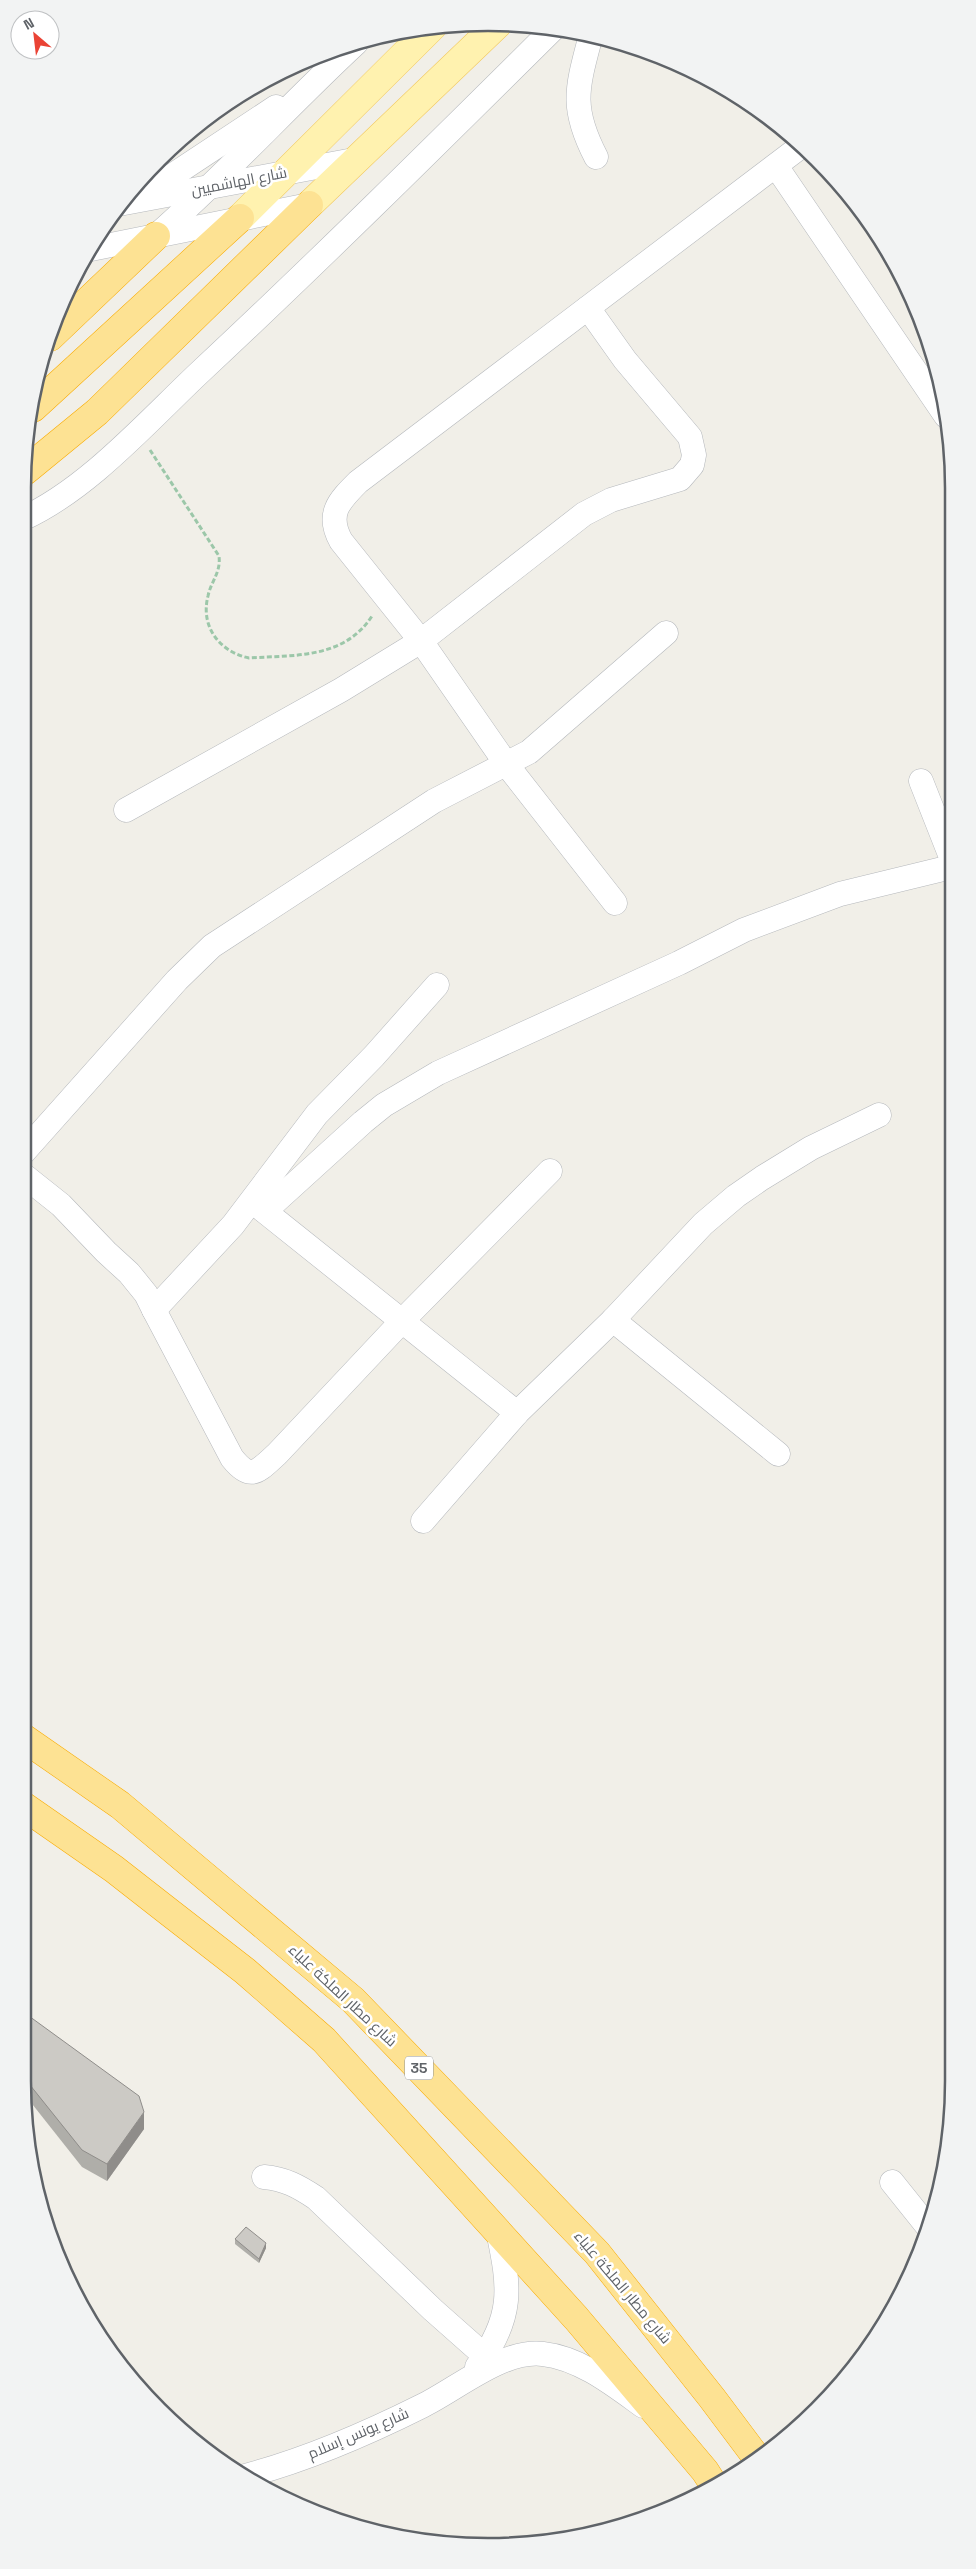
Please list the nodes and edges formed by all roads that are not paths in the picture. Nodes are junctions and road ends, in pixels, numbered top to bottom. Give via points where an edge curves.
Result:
1 (491, 31) edge
2 (548, 35) edge
3 (423, 36) edge
4 (589, 43) edge
5 (344, 54) edge
6 (313, 83) junction
7 (796, 151) edge
8 (596, 157) dead end
9 (359, 159) junction
10 (776, 166) junction
11 (287, 172) junction
12 (212, 187) junction
13 (141, 192) edge
14 (134, 200) edge
15 (309, 205) junction
16 (240, 218) junction
17 (156, 236) junction
18 (100, 247) edge
19 (588, 308) junction
20 (61, 327) edge
21 (39, 402) edge
22 (937, 402) edge
23 (32, 465) edge
24 (31, 514) edge
25 (666, 633) dead end
26 (421, 640) junction
27 (507, 765) junction
28 (921, 781) dead end
29 (126, 810) dead end
30 (945, 844) edge
31 (945, 868) edge
32 (615, 903) dead end
33 (437, 985) dead end
34 (879, 1116) dead end
35 (31, 1144) edge
36 (550, 1171) dead end
37 (31, 1181) edge
38 (258, 1206) junction
39 (154, 1310) junction
40 (403, 1320) junction
41 (613, 1320) junction
42 (518, 1413) junction
43 (778, 1454) dead end
44 (423, 1522) dead end
45 (31, 1743) edge
46 (31, 1811) edge
47 (264, 2177) dead end
48 (892, 2182) dead end
49 (923, 2220) edge
50 (498, 2231) junction
51 (485, 2356) junction
52 (467, 2381) junction
53 (659, 2417) junction
54 (753, 2453) edge
55 (253, 2473) edge
56 (710, 2480) edge

1 - 9 main road
2 - 24 street via 289,289 95,471
3 - 11 main road
4 - 8 street via 579,80 577,103 581,124
5 - 6 street
6 - 12 street
6 - 13 street
7 - 10 street
9 - 11 street, شارع الهاشميين
9 - 15 main road
10 - 19 street
10 - 22 street
11 - 12 street, شارع الهاشميين
11 - 16 main road
12 - 14 street, شارع الهاشميين
12 - 17 street
15 - 16 street
15 - 23 highway via 97,412
16 - 17 street
16 - 21 highway
17 - 18 street
17 - 20 highway
19 - 26 street via 358,482 336,508 334,521 341,542
19 - 26 street via 625,360 690,437 692,465 687,473 671,484 611,500 584,514
25 - 27 street via 541,742
26 - 27 street
26 - 29 street via 341,690
27 - 32 street
27 - 35 street via 434,801 212,946 177,980
28 - 30 street
31 - 38 street via 840,894 744,930 438,1073 362,1122
33 - 38 street via 317,1114
34 - 41 street via 811,1148 736,1196 704,1224
36 - 40 street
37 - 39 street via 61,1205 129,1273
38 - 39 street via 233,1224
38 - 40 street
39 - 40 street via 232,1458 242,1471 249,1473 260,1470 277,1454
40 - 42 street
41 - 42 street
41 - 43 street
42 - 44 street
45 - 54 highway, شارع مطار الملكة علياء / 35 via 120,1805 353,2000 597,2253
46 - 50 highway via 114,1869 245,1971 324,2040
47 - 51 street via 295,2184 316,2198
48 - 49 street
50 - 51 street, شارع يونس إسلام via 506,2268 507,2304
50 - 53 highway
51 - 52 street, شارع يونس إسلام
52 - 53 street, شارع يونس إسلام via 504,2361 521,2355 543,2354 582,2366
52 - 55 street, شارع يونس إسلام via 423,2406 356,2436
53 - 56 highway

